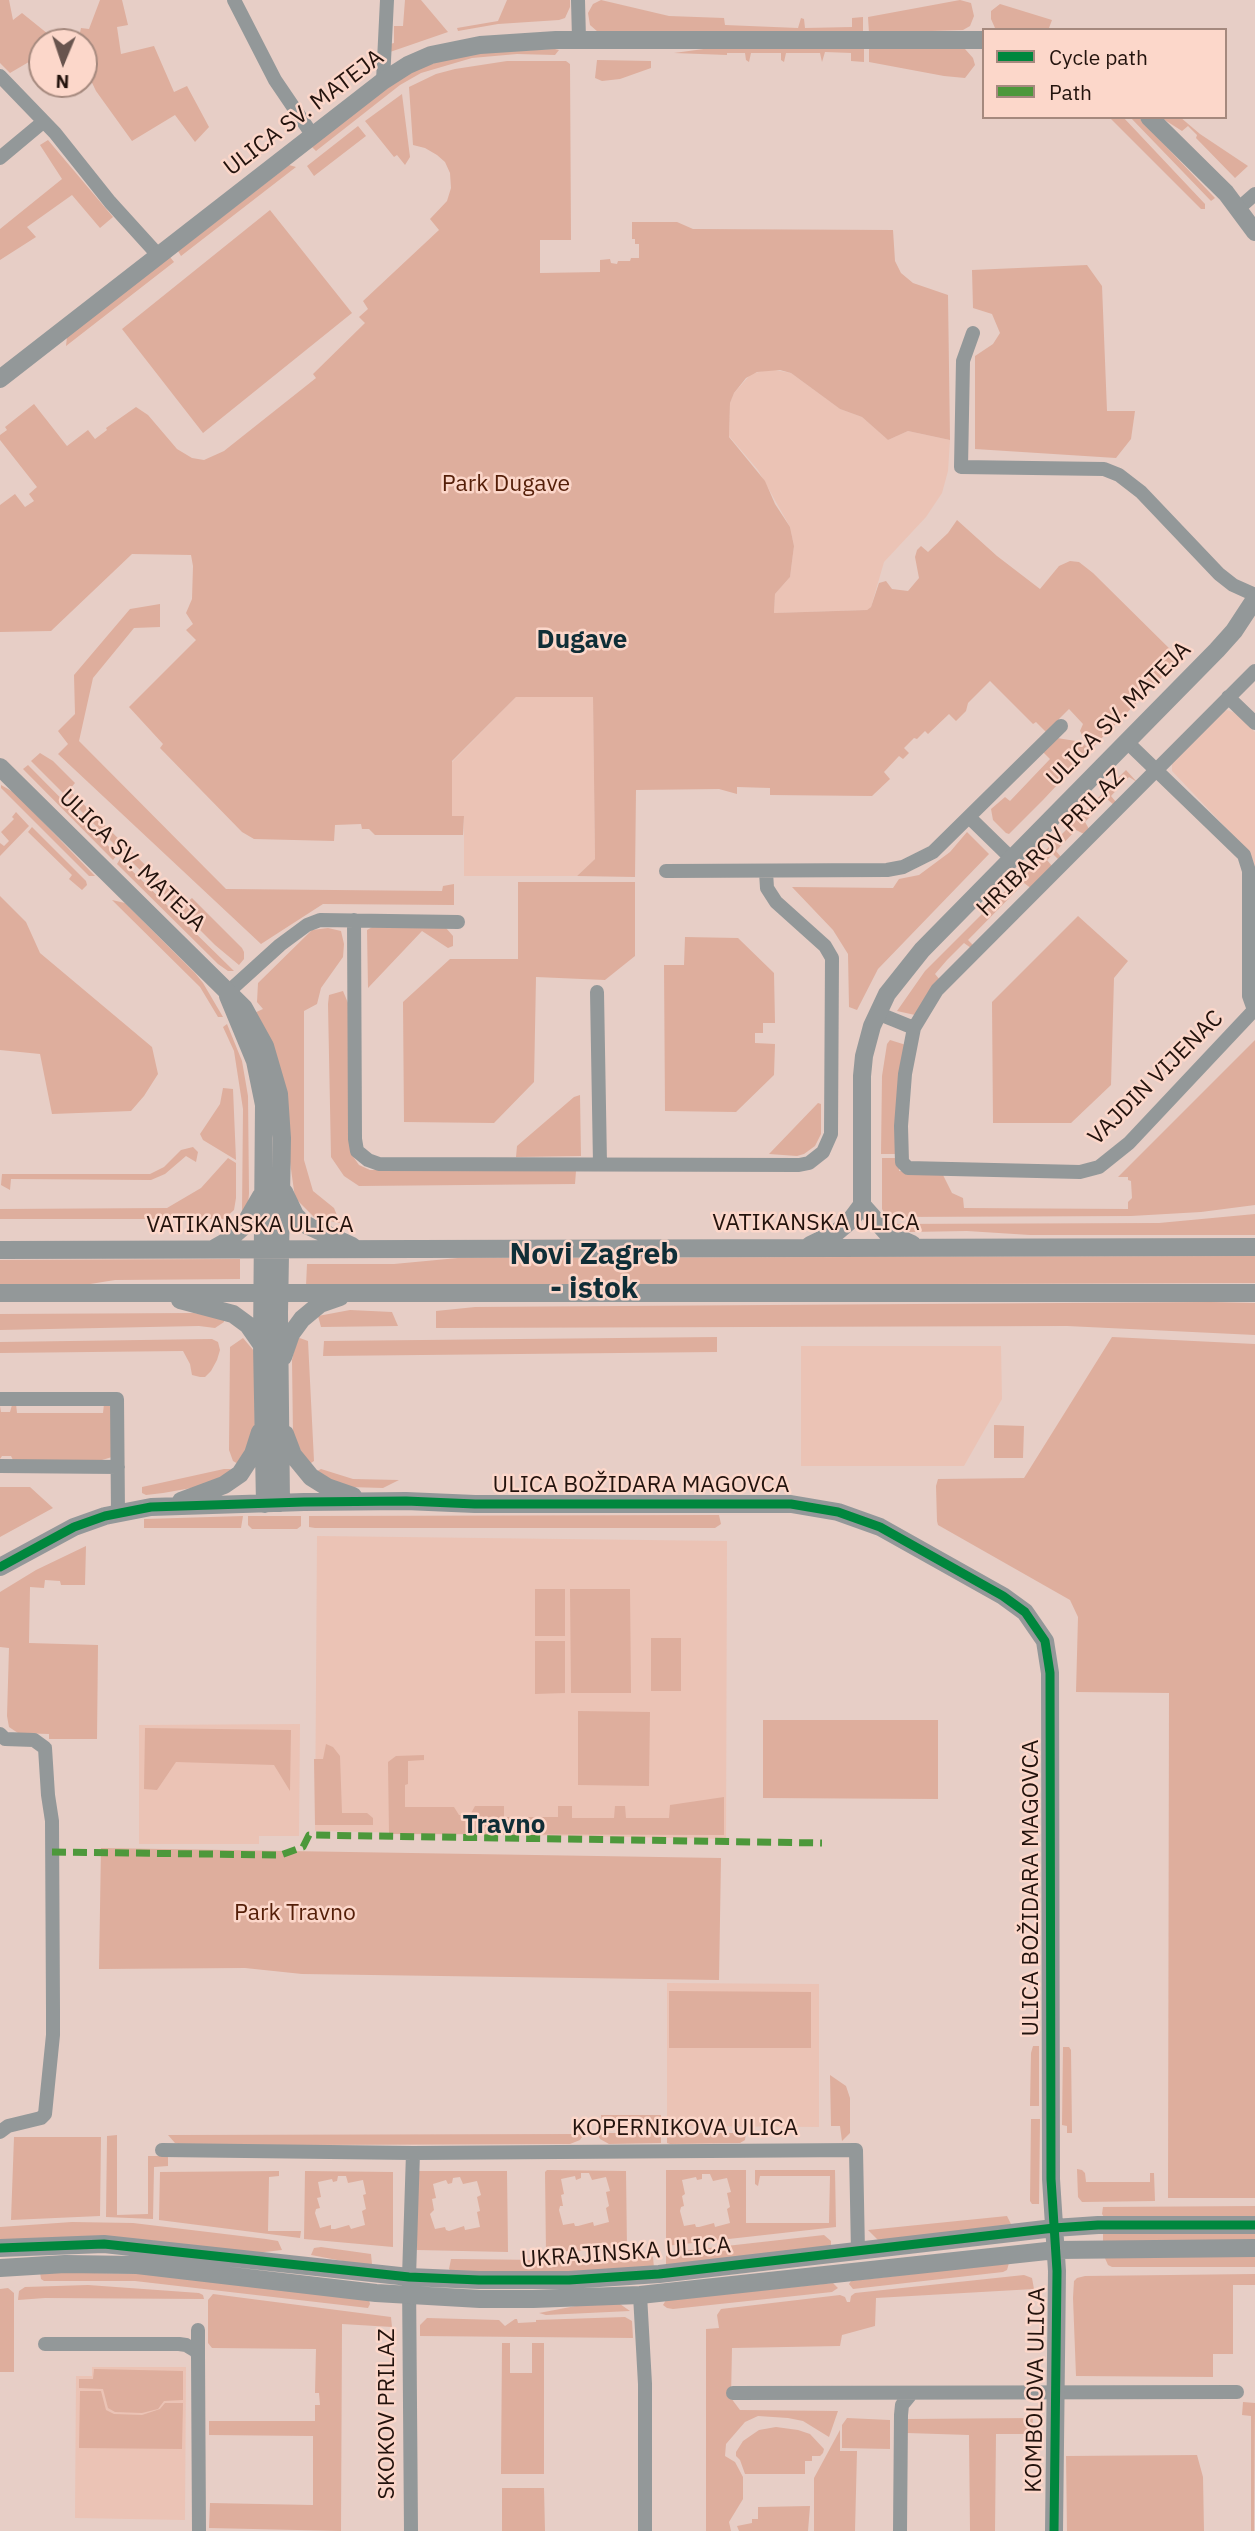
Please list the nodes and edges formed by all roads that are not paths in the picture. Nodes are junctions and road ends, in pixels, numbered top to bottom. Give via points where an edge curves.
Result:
1 (234, 0) edge
2 (387, 0) edge
3 (578, 0) edge
4 (579, 39) junction
5 (982, 40) edge
6 (0, 76) edge
7 (383, 81) junction
8 (1151, 119) edge
9 (43, 122) junction
10 (313, 136) junction
11 (0, 158) edge
12 (1255, 194) edge
13 (1239, 208) junction
14 (1255, 232) edge
15 (159, 256) junction
16 (973, 334) dead end
17 (0, 379) edge
18 (1255, 597) edge
19 (1255, 671) edge
20 (1228, 697) junction
21 (1255, 723) edge
22 (1060, 726) dead end
23 (1127, 742) junction
24 (0, 767) edge
25 (1157, 771) junction
26 (970, 818) junction
27 (1011, 858) junction
28 (666, 871) dead end
29 (766, 872) junction
30 (354, 920) junction
31 (458, 922) dead end
32 (597, 992) dead end
33 (227, 993) junction
34 (1255, 1010) edge
35 (877, 1013) junction
36 (914, 1028) junction
37 (600, 1164) junction
38 (273, 1188) junction
39 (862, 1205) junction
40 (918, 1247) junction
41 (1255, 1247) edge
42 (804, 1248) junction
43 (360, 1249) junction
44 (0, 1250) edge
45 (211, 1250) junction
46 (272, 1250) junction
47 (0, 1293) edge
48 (150, 1293) junction
49 (271, 1293) junction
50 (355, 1293) junction
51 (1255, 1293) edge
52 (262, 1345) junction
53 (279, 1370) junction
54 (0, 1399) edge
55 (273, 1421) junction
56 (0, 1466) edge
57 (118, 1467) junction
58 (373, 1501) junction
59 (273, 1504) junction
60 (170, 1506) junction
61 (118, 1513) junction
62 (0, 1567) edge
63 (0, 1734) edge
64 (0, 2132) edge
65 (162, 2150) dead end
66 (413, 2153) junction
67 (1255, 2225) edge
68 (1054, 2228) junction
69 (0, 2248) edge
70 (1255, 2248) edge
71 (1056, 2250) junction
72 (858, 2252) junction
73 (0, 2268) edge
74 (408, 2277) junction
75 (640, 2295) junction
76 (409, 2296) junction
77 (198, 2330) dead end
78 (46, 2344) dead end
79 (198, 2355) junction
80 (1055, 2392) junction
81 (1237, 2392) dead end
82 (733, 2393) dead end
83 (911, 2394) junction
84 (198, 2531) edge
85 (411, 2531) edge
86 (645, 2531) edge
87 (900, 2531) edge
88 (1054, 2531) edge

1 - 10 street via 275,80
2 - 7 street
3 - 4 street
4 - 5 street, ULICA SV. MATEJA
4 - 7 street, ULICA SV. MATEJA via 456,49 408,65
6 - 9 street
7 - 10 street, ULICA SV. MATEJA
8 - 13 street
9 - 11 street
9 - 15 street
10 - 15 street, ULICA SV. MATEJA
12 - 13 street
13 - 14 street
15 - 17 street, ULICA SV. MATEJA
16 - 18 street via 963,361 961,467 1104,469 1119,475 1132,482 1219,574
18 - 23 street, ULICA SV. MATEJA via 1226,641
19 - 20 street, HRIBAROV PRILAZ
20 - 21 street
20 - 25 street, HRIBAROV PRILAZ
22 - 26 street, ULICA SV. MATEJA
23 - 25 street, VAJDIN VIJENAC
23 - 27 street, ULICA SV. MATEJA
24 - 33 street, ULICA SV. MATEJA
25 - 34 street, VAJDIN VIJENAC via 1248,864 1249,996
25 - 36 street, HRIBAROV PRILAZ via 937,990
26 - 27 street
26 - 29 street, ULICA SV. MATEJA via 933,852 903,867
27 - 35 street, ULICA SV. MATEJA via 901,973
28 - 29 street, ULICA SV. MATEJA
29 - 37 street via 767,888 776,902 825,946 832,958 832,1125 823,1152 799,1165
30 - 31 street
30 - 33 street via 320,920 307,925
30 - 37 street via 357,1151 379,1164
32 - 37 street
33 - 38 street, ULICA SV. MATEJA via 262,1089
34 - 36 street, VAJDIN VIJENAC via 1129,1143 1099,1167 1080,1172 908,1168 902,1162 901,1126
35 - 36 street
35 - 39 street, ULICA SV. MATEJA via 862,1076
38 - 43 street via 304,1224
38 - 45 street via 243,1227
38 - 46 street, ULICA SV. MATEJA
39 - 40 street via 887,1233
39 - 42 street via 837,1232
40 - 41 street, VATIKANSKA ULICA
40 - 42 street, VATIKANSKA ULICA
42 - 43 street, VATIKANSKA ULICA
43 - 46 street, VATIKANSKA ULICA
44 - 45 street, VATIKANSKA ULICA
45 - 46 street, VATIKANSKA ULICA
46 - 49 street, ULICA SV. MATEJA
47 - 48 street
48 - 49 street
48 - 52 street via 233,1314
49 - 50 street
49 - 52 street
49 - 53 street
50 - 51 street
50 - 53 street via 320,1304 302,1319 288,1341
52 - 55 street
53 - 55 street
54 - 57 street via 117,1399
55 - 58 street via 311,1477 327,1487
55 - 59 street
55 - 60 street via 240,1474
56 - 57 street
57 - 61 street
58 - 59 street, ULICA BOŽIDARA MAGOVCA
58 - 68 street, ULICA BOŽIDARA MAGOVCA via 761,1503 824,1509 893,1533 1025,1612 1045,1641 1050,1673
59 - 60 street, ULICA BOŽIDARA MAGOVCA
60 - 61 street, ULICA BOŽIDARA MAGOVCA
61 - 62 street, ULICA BOŽIDARA MAGOVCA via 62,1532
63 - 64 street via 5,1739 34,1740 46,1748 52,1821 53,2010 45,2114
65 - 66 street, KOPERNIKOVA ULICA
66 - 72 street, KOPERNIKOVA ULICA via 856,2150
66 - 74 street
67 - 68 street, UKRAJINSKA ULICA
68 - 71 street, ULICA BOŽIDARA MAGOVCA
68 - 72 street, UKRAJINSKA ULICA
69 - 74 street, UKRAJINSKA ULICA via 138,2246
70 - 71 street, UKRAJINSKA ULICA
71 - 75 street, UKRAJINSKA ULICA
71 - 80 street, KOMBOLOVA ULICA
72 - 74 street, UKRAJINSKA ULICA via 569,2280
73 - 76 street, UKRAJINSKA ULICA via 136,2265
74 - 76 street, SKOKOV PRILAZ
75 - 76 street, UKRAJINSKA ULICA
75 - 86 street
76 - 85 street, SKOKOV PRILAZ
77 - 79 street
78 - 79 street via 179,2344
79 - 84 street
80 - 81 street, KOMBOLOVA ULICA
80 - 83 street
80 - 88 street, KOMBOLOVA ULICA
82 - 83 street
83 - 87 street via 901,2414

